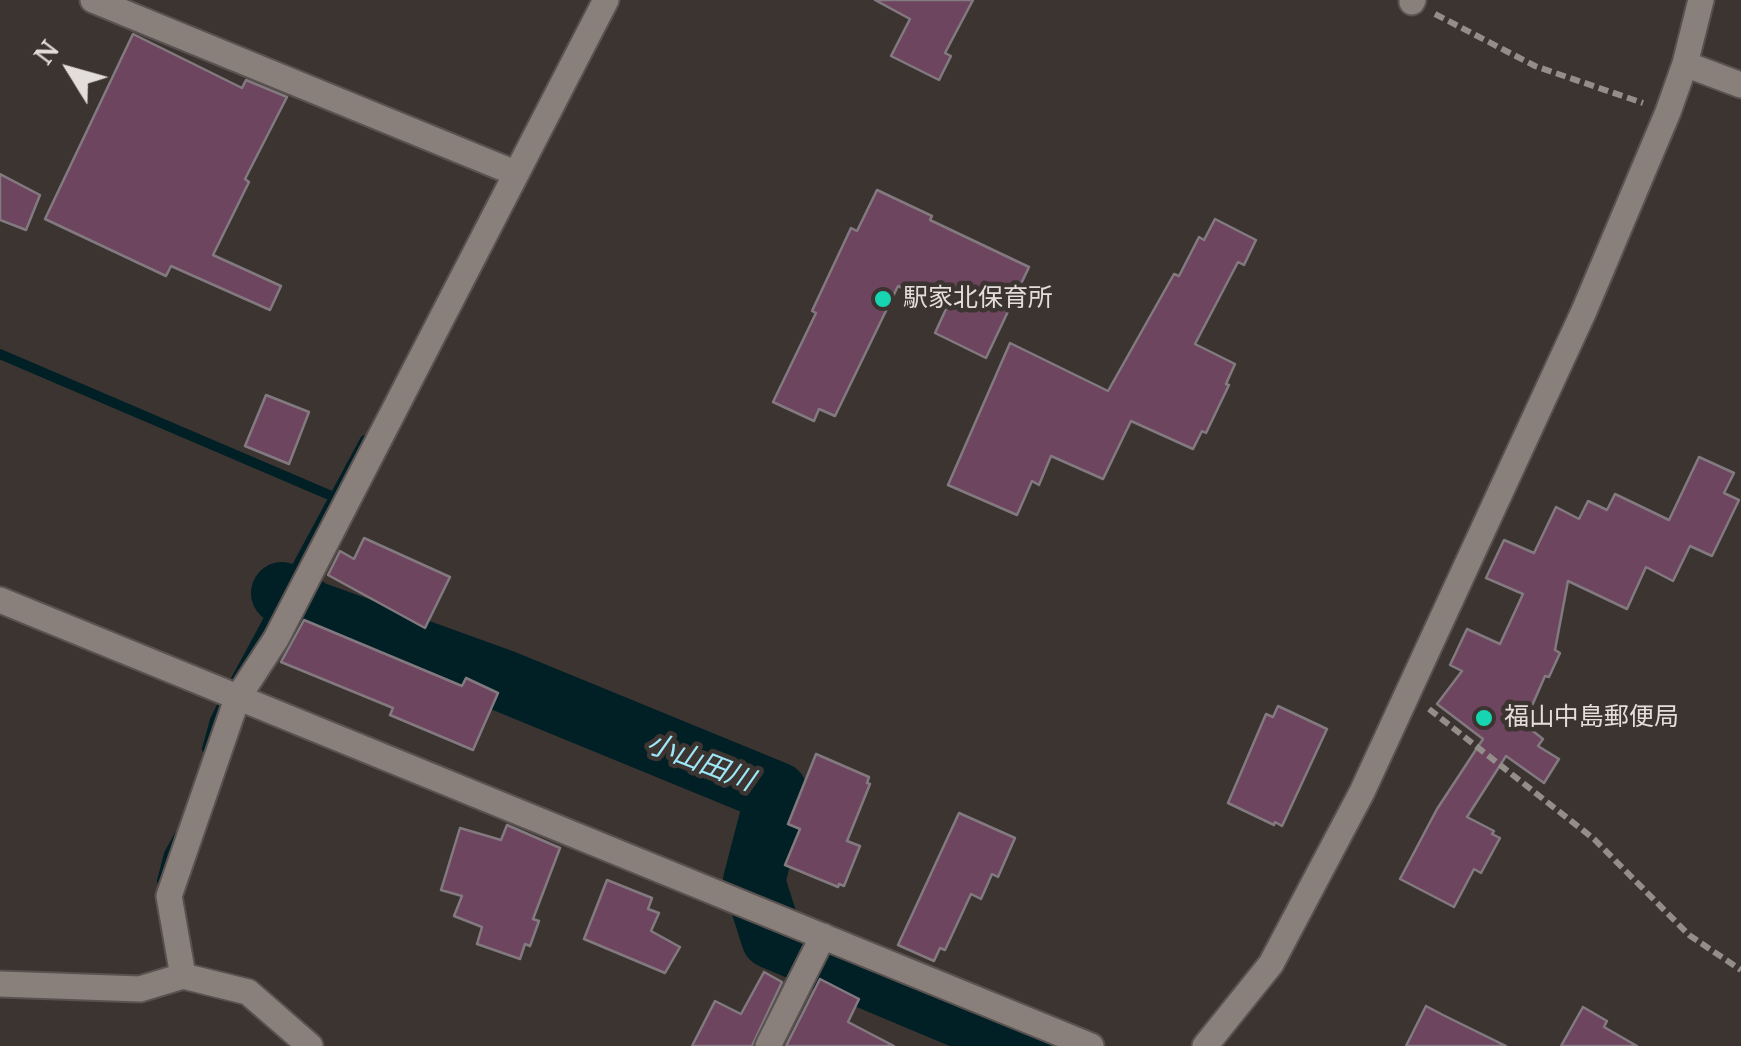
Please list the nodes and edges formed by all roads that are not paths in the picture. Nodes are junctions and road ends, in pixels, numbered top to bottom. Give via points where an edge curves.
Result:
1 (93, 0) edge
2 (606, 0) edge
3 (1701, 0) edge
4 (1685, 64) junction
5 (1741, 85) edge
6 (515, 173) junction
7 (0, 600) edge
8 (237, 698) junction
9 (823, 936) junction
10 (182, 976) junction
11 (0, 984) edge
12 (310, 1046) edge
13 (768, 1046) edge
14 (1091, 1046) edge
15 (1205, 1046) edge

1 - 6 street
2 - 6 street
3 - 4 street
4 - 5 street
4 - 15 street via 1584,311 1362,792 1271,964
6 - 8 street via 276,639
7 - 8 street
8 - 9 street
8 - 10 street via 168,896
9 - 13 street
9 - 14 street
10 - 11 street via 140,989
10 - 12 street via 248,992

